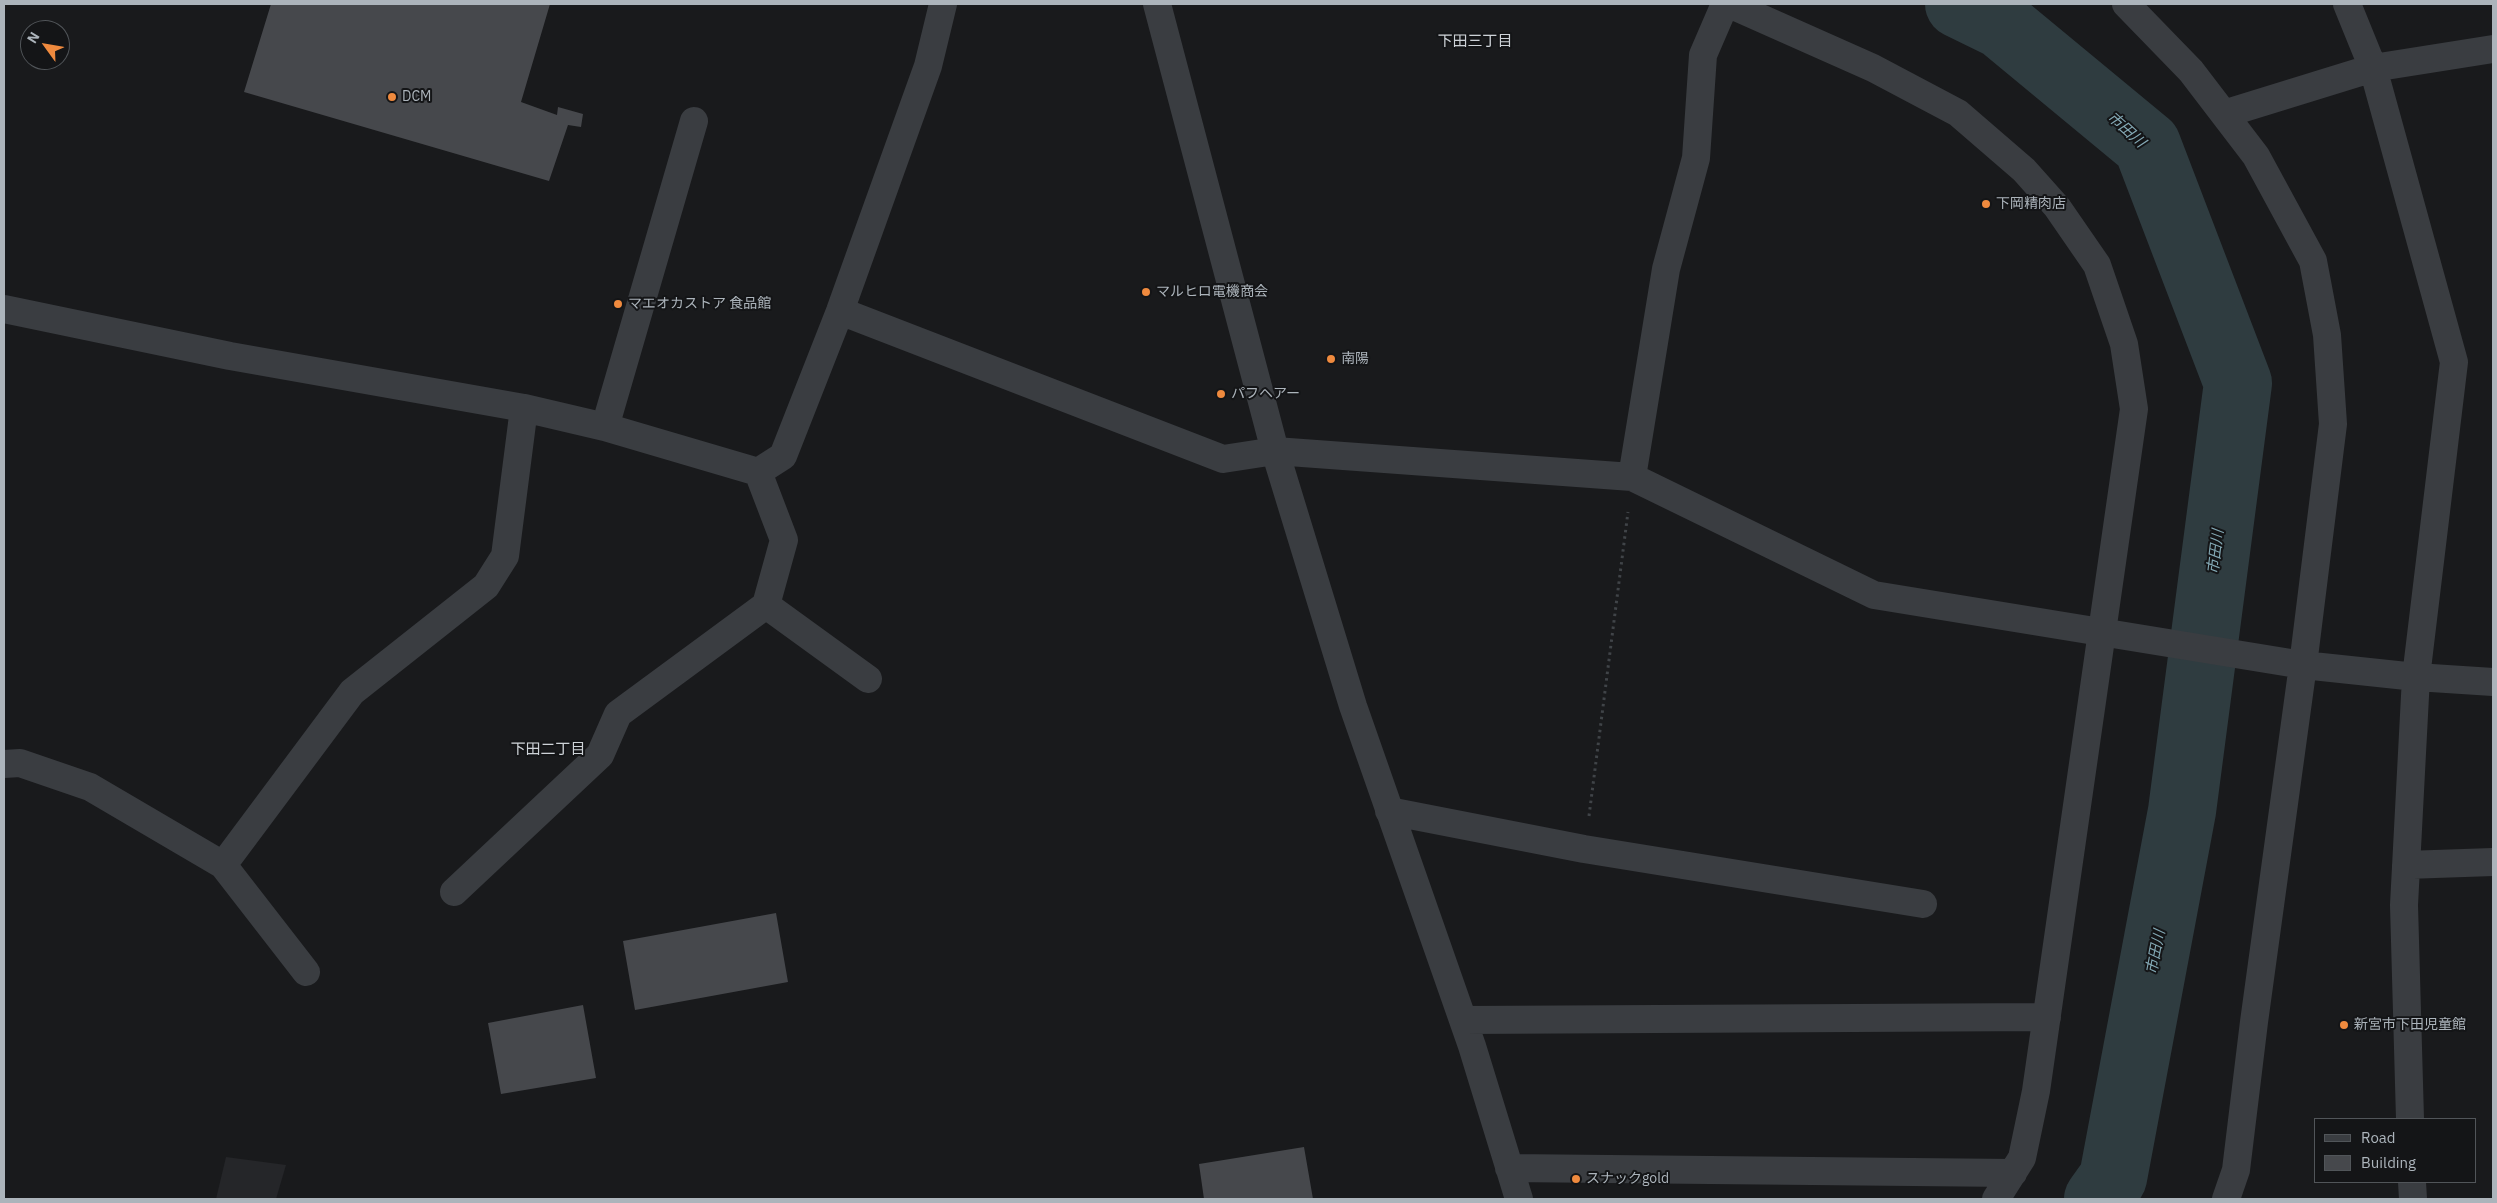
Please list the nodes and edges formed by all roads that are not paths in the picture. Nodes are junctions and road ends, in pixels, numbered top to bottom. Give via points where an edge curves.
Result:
1 (943, 4) edge
2 (1157, 4) edge
3 (1724, 4) edge
4 (1729, 4) edge
5 (2126, 4) edge
6 (2347, 4) edge
7 (2493, 49) edge
8 (2373, 68) junction
9 (2224, 114) junction
10 (694, 121) dead end
11 (4, 309) edge
12 (840, 311) junction
13 (524, 408) junction
14 (605, 427) junction
15 (1275, 451) junction
16 (758, 472) junction
17 (1632, 477) junction
18 (766, 605) junction
19 (2102, 634) junction
20 (2303, 665) junction
21 (2416, 677) junction
22 (868, 679) dead end
23 (2493, 682) edge
24 (4, 764) edge
25 (1390, 811) junction
26 (2493, 862) edge
27 (223, 865) junction
28 (2406, 865) junction
29 (454, 892) dead end
30 (1923, 904) dead end
31 (306, 972) dead end
32 (2046, 1016) junction
33 (1463, 1020) junction
34 (2410, 1118) edge
35 (1509, 1168) junction
36 (2012, 1173) junction
37 (2412, 1183) edge
38 (1519, 1199) edge
39 (1996, 1199) edge
40 (2226, 1199) edge
41 (2413, 1199) edge

1 - 12 street via 928,66
2 - 15 street
3 - 17 street via 1703,55 1696,158 1666,270
4 - 19 street via 1873,68 1958,113 2030,177 2057,207 2097,265 2124,344 2134,409
5 - 9 street via 2191,71
6 - 8 street
7 - 8 street
8 - 9 street
8 - 21 street via 2454,362
9 - 20 street via 2256,156 2313,261 2327,335 2333,424
10 - 14 street
11 - 13 street via 230,356
12 - 15 street via 1223,459
12 - 16 street via 783,456
13 - 14 street
13 - 27 street via 504,556 486,586 352,692
14 - 16 street
15 - 17 street
15 - 25 street via 1353,706
16 - 18 street via 784,540
17 - 19 street via 1874,595
18 - 22 street
18 - 29 street via 618,714 600,755
19 - 20 street
19 - 32 street
20 - 21 street
20 - 40 street via 2236,1170
21 - 23 street
21 - 28 street
24 - 27 street via 20,763 90,787
25 - 30 street via 1584,849
25 - 33 street
26 - 28 street
27 - 31 street
28 - 34 street via 2404,905
32 - 33 street
32 - 36 street via 2036,1092 2022,1158
33 - 35 street
35 - 36 street
35 - 38 street
36 - 39 street
37 - 41 street

